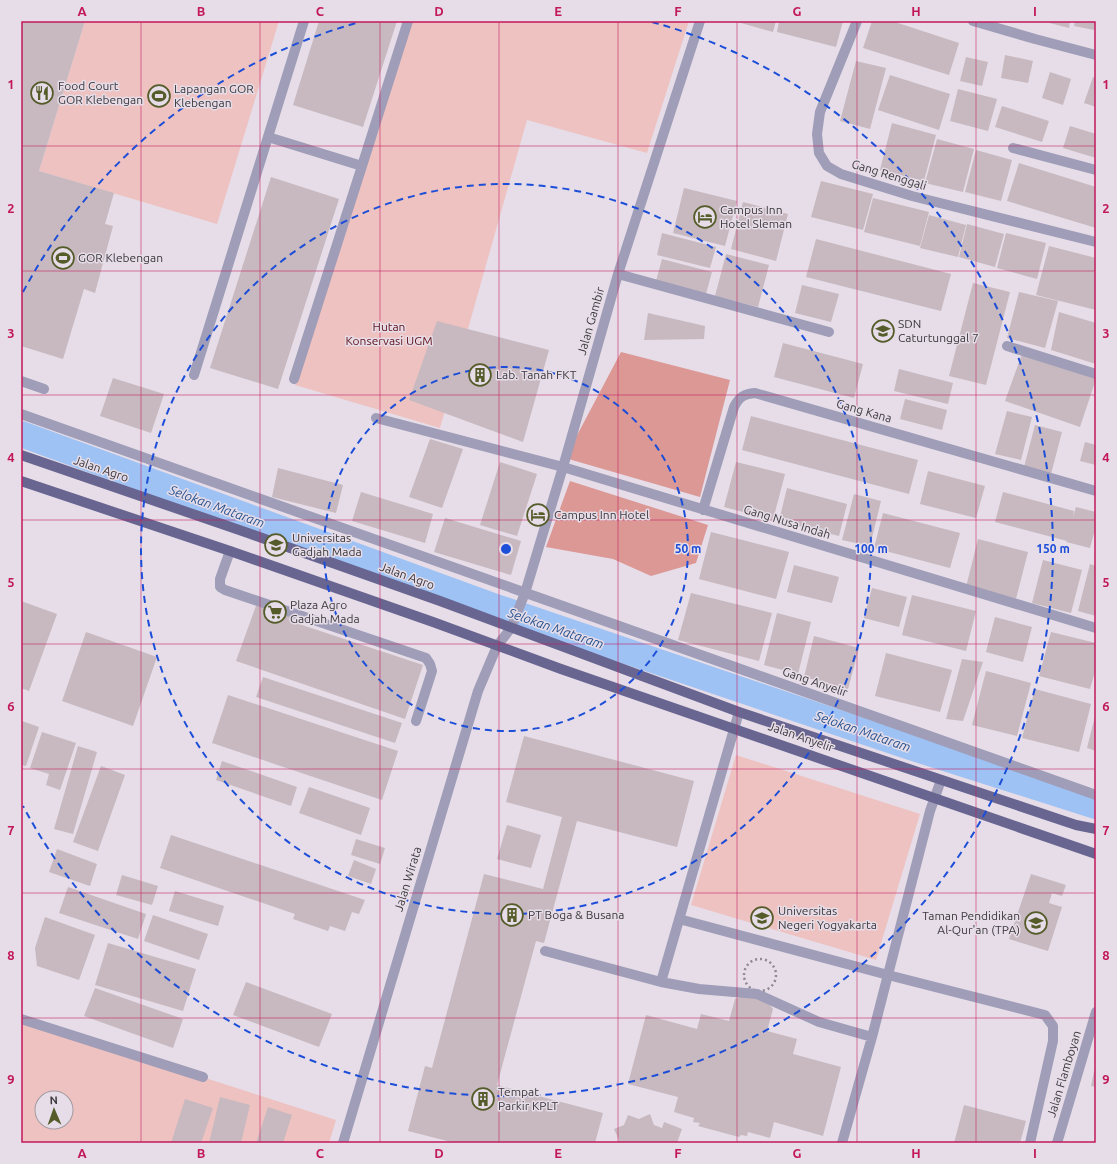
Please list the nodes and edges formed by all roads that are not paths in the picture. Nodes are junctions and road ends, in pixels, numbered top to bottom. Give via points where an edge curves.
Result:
1 (304, 21) edge
2 (408, 21) edge
3 (700, 21) edge
4 (857, 21) edge
5 (973, 21) edge
6 (1096, 55) edge
7 (268, 137) junction
8 (1013, 148) dead end
9 (362, 166) junction
10 (1096, 170) edge
11 (1096, 242) edge
12 (618, 274) junction
13 (829, 332) dead end
14 (1007, 346) dead end
15 (1096, 374) edge
16 (194, 375) dead end
17 (294, 379) dead end
18 (21, 381) edge
19 (44, 389) dead end
20 (21, 414) edge
21 (376, 418) dead end
22 (21, 455) edge
23 (563, 467) junction
24 (21, 481) edge
25 (1096, 490) edge
26 (704, 510) junction
27 (230, 551) junction
28 (524, 596) junction
29 (512, 624) junction
30 (1096, 628) edge
31 (497, 646) junction
32 (739, 712) junction
33 (416, 721) dead end
34 (734, 728) junction
35 (940, 780) junction
36 (1096, 795) edge
37 (935, 797) junction
38 (1096, 829) edge
39 (1096, 854) edge
40 (679, 919) junction
41 (545, 951) dead end
42 (888, 976) junction
43 (661, 982) junction
44 (1096, 1012) edge
45 (21, 1019) edge
46 (872, 1037) junction
47 (203, 1077) dead end
48 (342, 1143) edge
49 (842, 1143) edge
50 (1030, 1143) edge
51 (1057, 1143) edge

1 - 7 street
2 - 9 street
3 - 12 street, Jalan Gambir
4 - 11 street, Gang Renggali via 820,112 817,134 819,153 827,166 841,174 912,196
5 - 6 street
7 - 9 street
7 - 16 street
8 - 10 street
9 - 17 street
12 - 13 street
12 - 23 street, Jalan Gambir
14 - 15 street
18 - 19 street
20 - 28 street, Gang Anyelir
21 - 23 street, Gang Nusa Indah
22 - 29 main road, Jalan Agro via 433,599
23 - 26 street, Gang Nusa Indah
23 - 28 street, Jalan Gambir
24 - 27 main road
25 - 26 street, Gang Kana via 755,393 746,394 738,399 734,407
26 - 30 street, Gang Nusa Indah
27 - 31 main road
27 - 33 street via 220,579 220,587 225,590 426,658 432,671
28 - 29 street, Jalan Gambir
28 - 36 street, Gang Anyelir
29 - 31 street, Jalan Wirata
29 - 32 main road, Jalan Anyelir
31 - 34 main road, Jalan Anyelir
31 - 48 street, Jalan Wirata via 475,700
32 - 34 street
32 - 35 main road, Jalan Anyelir
34 - 37 main road, Jalan Anyelir
34 - 40 street
35 - 37 street
35 - 38 main road, Jalan Anyelir via 1076,825
37 - 39 main road, Jalan Anyelir
37 - 42 street
40 - 42 street
40 - 43 street
41 - 43 street
42 - 46 street
42 - 50 street via 1045,1015 1053,1026 1053,1041
43 - 46 street via 699,989 757,994 819,1022
44 - 51 street, Jalan Flamboyan
45 - 47 street
46 - 49 street

